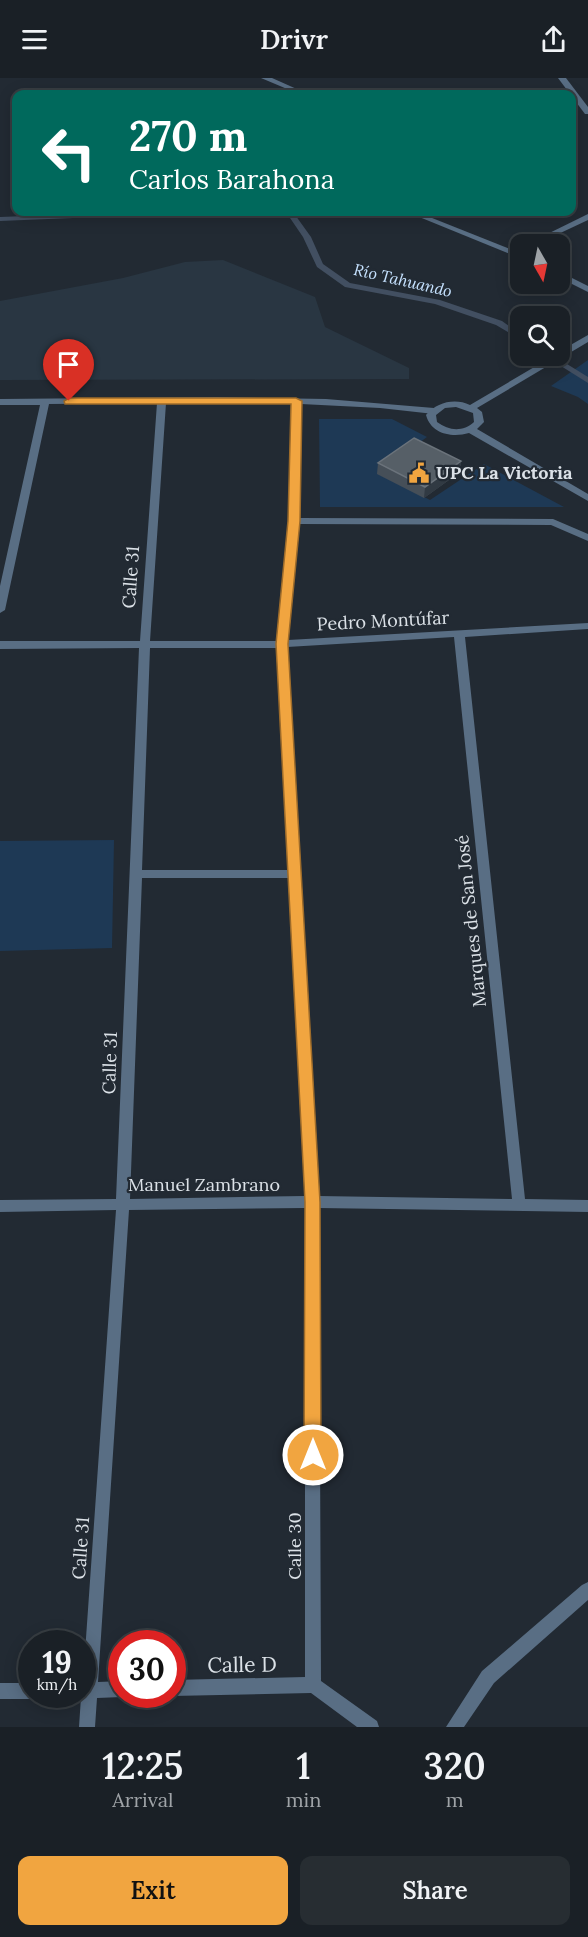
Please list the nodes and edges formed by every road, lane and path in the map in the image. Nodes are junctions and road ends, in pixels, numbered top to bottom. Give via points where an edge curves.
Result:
1 (265, 78) edge
2 (562, 78) edge
3 (294, 90) edge
4 (571, 90) edge
5 (576, 96) edge
6 (588, 112) edge
7 (421, 216) edge
8 (588, 217) edge
9 (552, 234) edge
10 (510, 250) edge
11 (570, 280) edge
12 (588, 289) edge
13 (588, 338) edge
14 (570, 349) edge
15 (541, 366) edge
16 (162, 400) junction
17 (296, 401) junction
18 (0, 402) edge
19 (45, 402) junction
20 (471, 408) junction
21 (434, 411) junction
22 (471, 430) junction
23 (588, 498) edge
24 (294, 521) junction
25 (588, 538) edge
26 (0, 610) edge
27 (588, 626) edge
28 (459, 633) junction
29 (145, 643) junction
30 (282, 644) junction
31 (0, 645) edge
32 (295, 873) junction
33 (135, 874) junction
34 (312, 1202) junction
35 (123, 1204) junction
36 (519, 1205) junction
37 (0, 1206) edge
38 (588, 1206) edge
39 (588, 1590) edge
40 (91, 1630) edge
41 (313, 1685) junction
42 (186, 1688) edge
43 (0, 1691) edge
44 (18, 1691) edge
45 (86, 1708) edge
46 (87, 1727) edge
47 (371, 1727) edge
48 (454, 1727) edge

1 - 3 street
2 - 4 street
5 - 6 street
7 - 10 street
8 - 9 street
11 - 12 street
13 - 14 street
15 - 20 street
16 - 17 street
16 - 19 street
16 - 29 street, Calle 31
17 - 21 street
17 - 24 street, Calle 30
18 - 19 street
19 - 26 street
20 - 21 street via 447,405
20 - 22 street via 477,412 479,422
21 - 22 street via 431,419 443,430
22 - 23 street
24 - 25 street via 553,522
24 - 30 street, Calle 30
27 - 28 street, Pedro Montúfar
28 - 30 street, Pedro Montúfar
28 - 36 street, Marques de San José
29 - 30 street, Pedro Montúfar
29 - 31 street, Pedro Montúfar
29 - 33 street, Calle 31
30 - 32 street, Calle 30
32 - 33 street
32 - 34 street, Calle 30
33 - 35 street, Calle 31
34 - 35 street, Manuel Zambrano
34 - 36 street, Manuel Zambrano
34 - 41 street, Calle 30
35 - 37 street, Manuel Zambrano
35 - 40 street, Calle 31
36 - 38 street, Manuel Zambrano
39 - 48 street via 488,1677
41 - 42 street, Calle D
41 - 47 street
43 - 44 street
45 - 46 street, Calle 31

